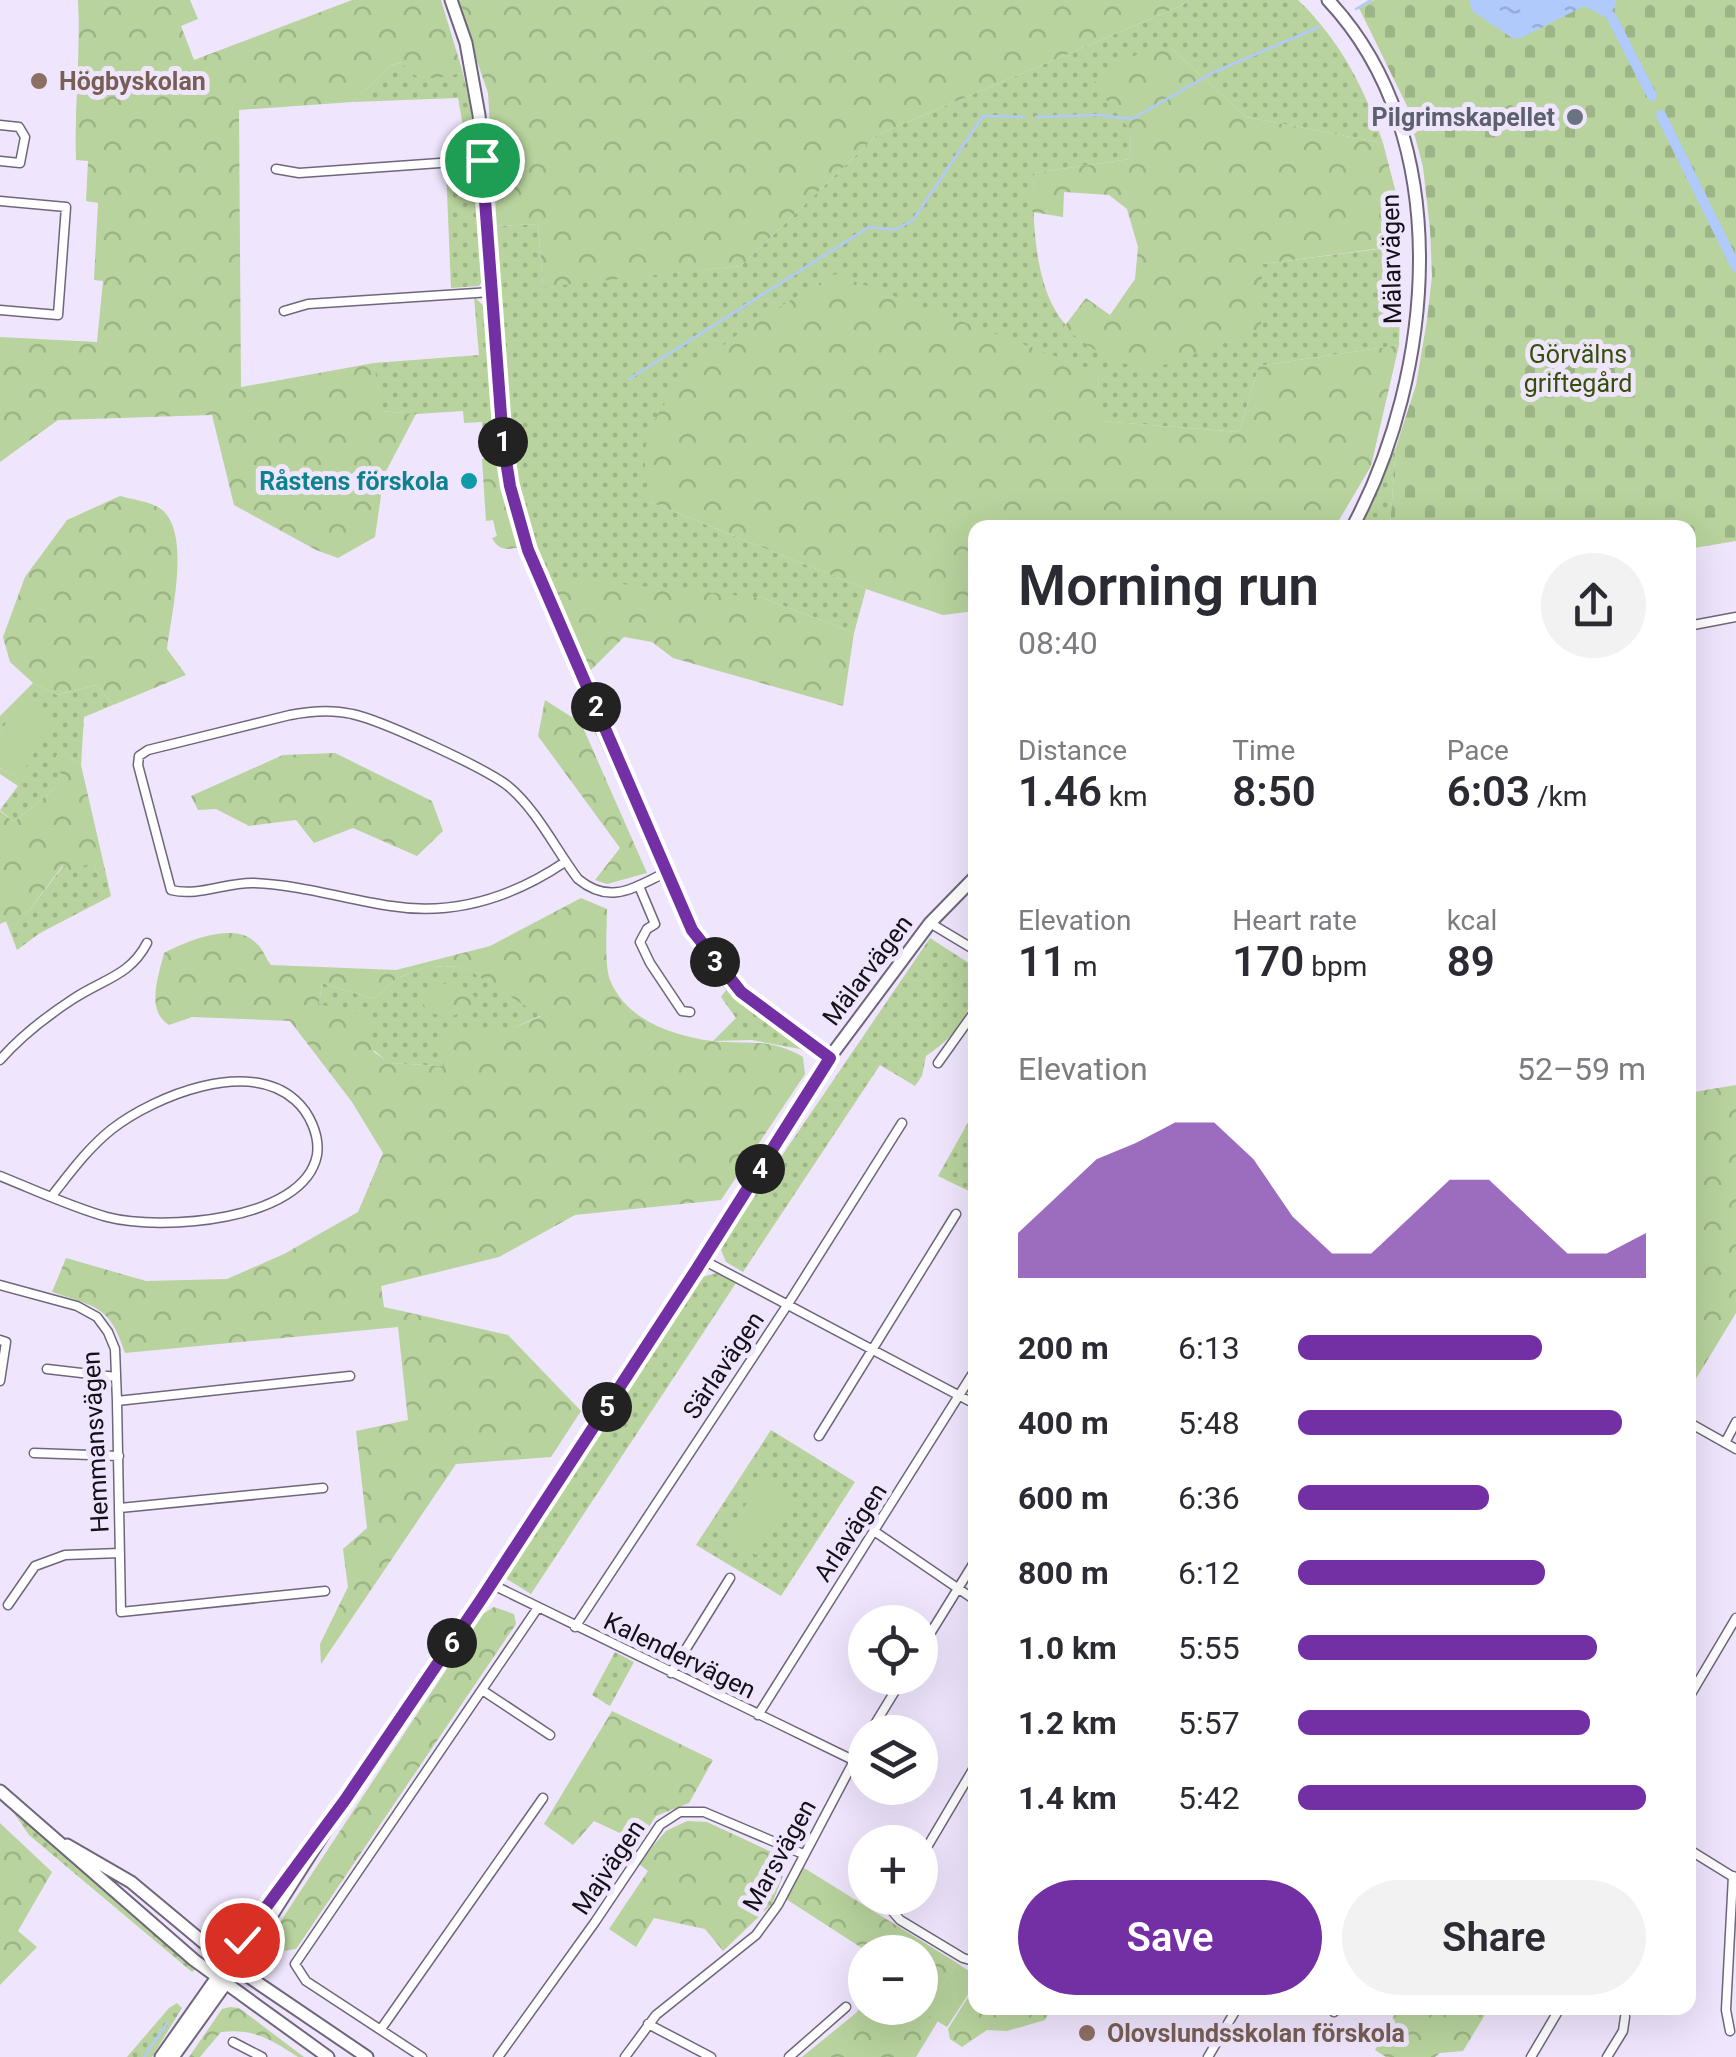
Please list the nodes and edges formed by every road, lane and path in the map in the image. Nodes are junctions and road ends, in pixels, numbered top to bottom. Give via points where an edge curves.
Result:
1 (451, 0) edge
2 (1328, 0) edge
3 (0, 125) edge
4 (482, 160) junction
5 (0, 161) edge
6 (276, 170) dead end
7 (0, 201) edge
8 (491, 292) junction
9 (0, 310) edge
10 (284, 311) dead end
11 (1356, 520) edge
12 (1736, 617) edge
13 (1696, 624) edge
14 (565, 862) junction
15 (667, 872) junction
16 (968, 884) edge
17 (639, 886) junction
18 (930, 923) junction
19 (148, 943) dead end
20 (968, 946) edge
21 (690, 1012) dead end
22 (968, 1021) edge
23 (830, 1058) junction
24 (0, 1060) edge
25 (938, 1064) dead end
26 (902, 1123) dead end
27 (0, 1176) edge
28 (51, 1196) junction
29 (956, 1214) dead end
30 (703, 1260) junction
31 (0, 1285) edge
32 (788, 1304) junction
33 (0, 1340) edge
34 (873, 1348) junction
35 (47, 1369) dead end
36 (350, 1376) dead end
37 (116, 1377) junction
38 (0, 1380) edge
39 (968, 1382) edge
40 (960, 1395) junction
41 (968, 1400) edge
42 (118, 1402) junction
43 (1736, 1422) edge
44 (1696, 1426) edge
45 (819, 1436) dead end
46 (1724, 1442) junction
47 (1736, 1449) edge
48 (34, 1453) dead end
49 (119, 1456) junction
50 (323, 1488) dead end
51 (120, 1508) junction
52 (874, 1531) junction
53 (120, 1553) junction
54 (968, 1573) edge
55 (730, 1578) dead end
56 (491, 1584) junction
57 (958, 1589) junction
58 (325, 1590) dead end
59 (968, 1595) edge
60 (8, 1605) dead end
61 (537, 1609) junction
62 (1736, 1618) edge
63 (938, 1621) edge
64 (575, 1627) junction
65 (670, 1673) junction
66 (1696, 1686) edge
67 (482, 1690) junction
68 (758, 1714) junction
69 (550, 1735) dead end
70 (848, 1758) edge
71 (848, 1769) edge
72 (968, 1778) edge
73 (0, 1791) edge
74 (542, 1798) dead end
75 (938, 1828) edge
76 (42, 1830) junction
77 (802, 1854) junction
78 (1696, 1854) edge
79 (1734, 1877) edge
80 (896, 1915) edge
81 (968, 1959) edge
82 (232, 1966) junction
83 (220, 1981) junction
84 (846, 2007) dead end
85 (1233, 2015) edge
86 (1556, 2015) edge
87 (1625, 2018) dead end
88 (648, 2024) junction
89 (381, 2029) junction
90 (1730, 2032) dead end
91 (233, 2042) dead end
92 (161, 2057) edge
93 (173, 2057) edge
94 (262, 2057) edge
95 (328, 2057) edge
96 (367, 2057) edge
97 (422, 2057) edge
98 (498, 2057) edge
99 (625, 2057) edge
100 (711, 2057) edge
101 (790, 2057) edge
102 (1208, 2057) edge
103 (1531, 2057) edge
104 (1608, 2057) edge

1 - 4 street via 474,80
2 - 11 street, Mälarvägen via 1384,84 1400,126 1416,212 1416,319 1407,374 1390,446
3 - 5 street via 19,127 25,138 20,162
4 - 6 street
4 - 8 street
7 - 9 street via 66,207 58,315
8 - 10 street
8 - 15 street via 503,442 528,550
12 - 13 street
14 - 14 street via 506,784 353,714 308,711 140,756 171,890 185,894 250,883 404,908 444,908 494,899
14 - 17 street via 590,890 622,893
15 - 17 street
15 - 23 street via 692,930 726,976
16 - 18 street, Mälarvägen
17 - 21 street via 655,924 640,942 682,1012
18 - 20 street
18 - 23 street, Mälarvägen
19 - 24 street via 137,962 73,1000
22 - 25 street
23 - 30 street, Mälarvägen
26 - 32 street, Särlavägen
27 - 28 street
28 - 28 street via 109,1218 204,1220 296,1190 317,1155 316,1134 296,1100 276,1088 246,1082 187,1090 110,1130
29 - 34 street
30 - 32 street
30 - 56 street, Mälarvägen
31 - 37 street, Hemmansvägen via 97,1317 114,1349
32 - 34 street
32 - 64 street, Särlavägen
33 - 38 street via 6,1342
34 - 40 street
34 - 45 street
35 - 37 street
36 - 42 street
37 - 42 street, Hemmansvägen
39 - 40 street, Arlavägen
40 - 41 street
40 - 52 street, Arlavägen
42 - 49 street, Hemmansvägen
43 - 46 street
44 - 46 street
46 - 47 street
48 - 49 street
49 - 51 street, Hemmansvägen
50 - 51 street
51 - 53 street, Hemmansvägen
52 - 57 street
52 - 68 street, Arlavägen
53 - 58 street, Hemmansvägen via 121,1612
53 - 60 street, Hemmansvägen via 65,1555 35,1566
54 - 57 street
55 - 65 street
56 - 61 street, Kalendervägen
56 - 82 street, Mälarvägen
57 - 59 street
57 - 63 street
61 - 64 street, Kalendervägen
61 - 67 street
62 - 66 street
64 - 65 street, Kalendervägen
65 - 68 street, Kalendervägen
67 - 69 street
67 - 89 street via 295,1964 298,1974
68 - 70 street, Kalendervägen
71 - 77 street, Marsvägen
72 - 75 street
73 - 76 street
74 - 89 street
76 - 82 street via 131,1882
76 - 83 street
77 - 88 street, Marsvägen via 756,1935
77 - 98 street, Majvägen via 704,1812 680,1812 660,1824
78 - 79 street
79 - 90 street
80 - 81 street
82 - 83 street, Mälarvägen
82 - 96 street
83 - 92 street, Mälarvägen
83 - 93 street, Mälarvägen
83 - 95 street
84 - 101 street
85 - 102 street
86 - 103 street
87 - 104 street
88 - 99 street, Marsvägen
88 - 100 street
89 - 97 street
91 - 94 street

